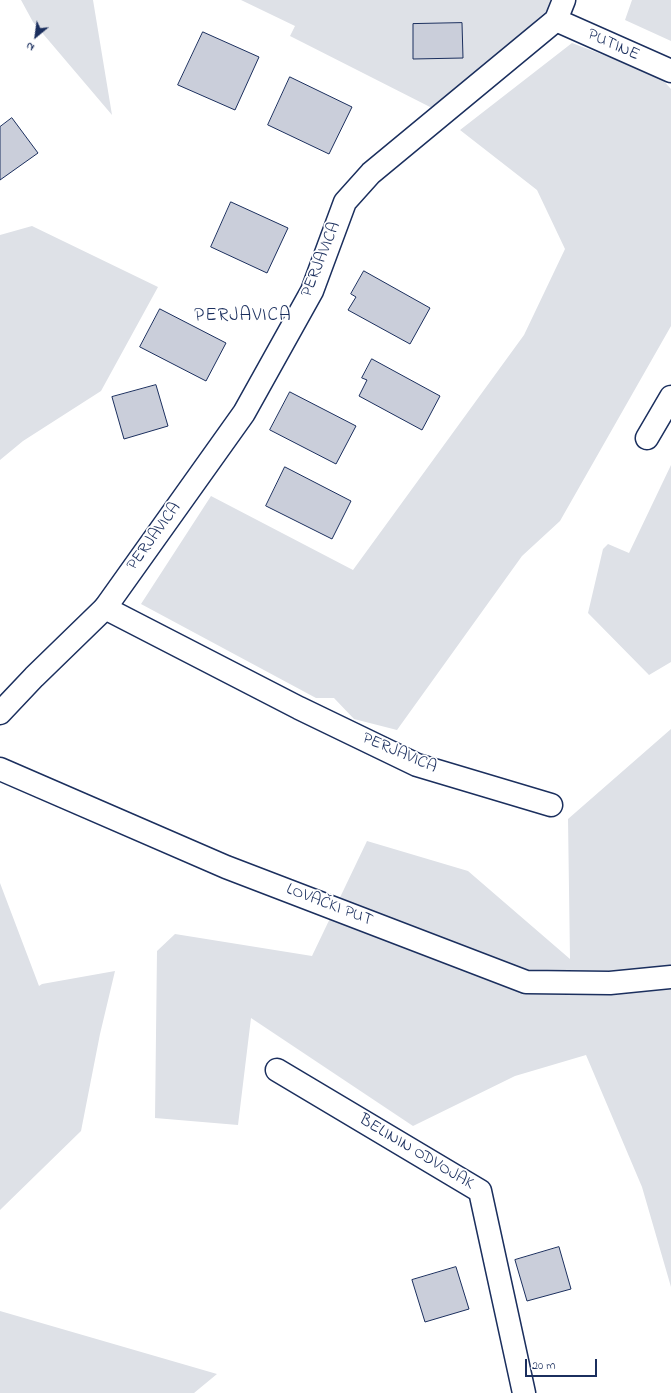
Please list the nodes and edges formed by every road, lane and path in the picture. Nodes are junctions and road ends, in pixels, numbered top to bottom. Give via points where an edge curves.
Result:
1 (564, 0) edge
2 (556, 20) junction
3 (671, 72) edge
4 (671, 397) edge
5 (647, 438) dead end
6 (105, 608) junction
7 (0, 713) edge
8 (0, 769) edge
9 (550, 805) dead end
10 (671, 977) edge
11 (277, 1070) dead end
12 (524, 1393) edge

1 - 2 street, PERJAVICA
2 - 3 street, PUTINE
2 - 6 street, PERJAVICA via 371,173 345,202 312,290 244,413
4 - 5 street
6 - 7 street, PERJAVICA
6 - 9 street, PERJAVICA via 417,766
8 - 10 street, LOVAČKI PUT via 226,867 526,982 610,983
11 - 12 street, BELININ ODVOJAK via 480,1191

